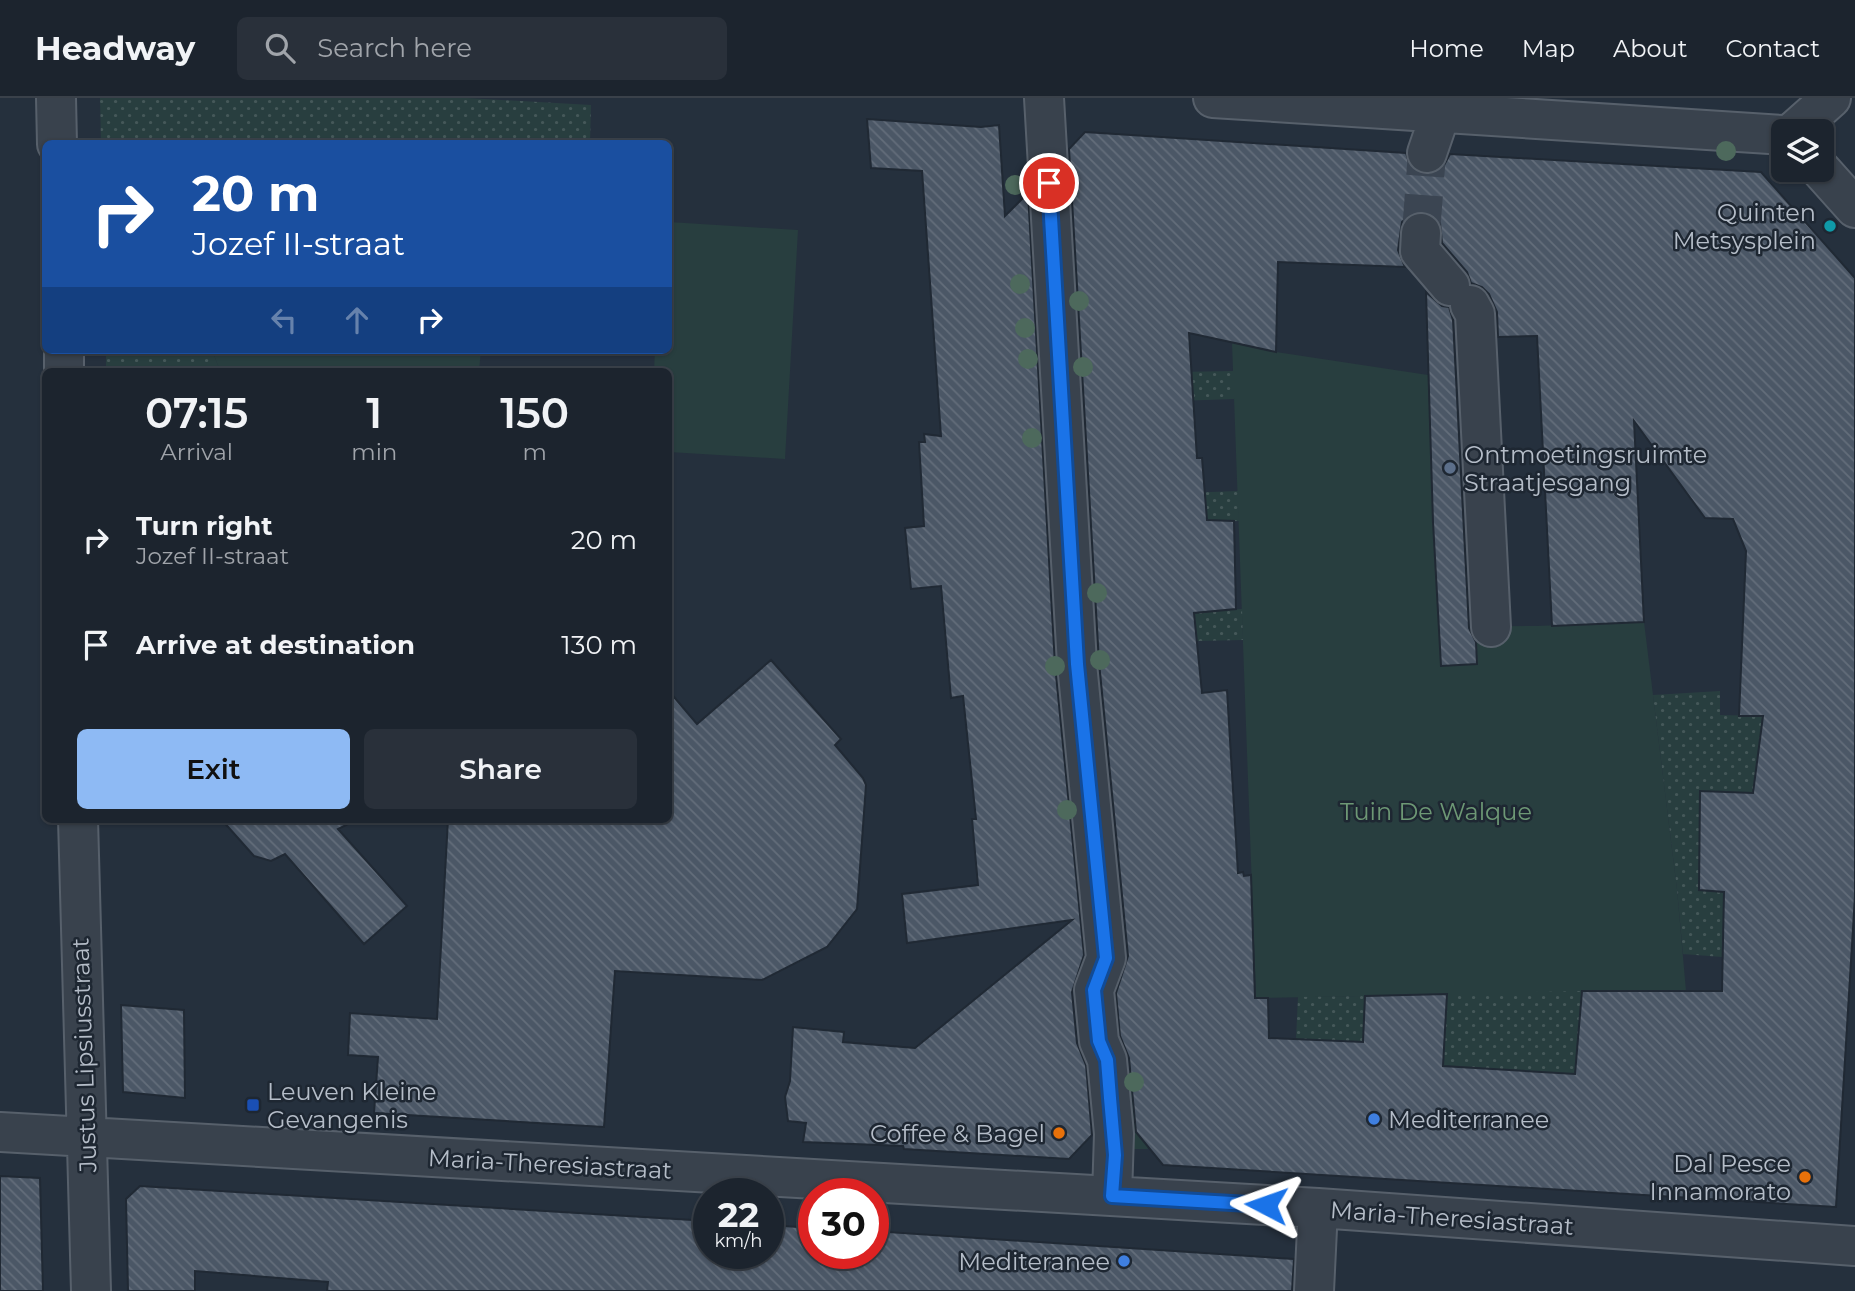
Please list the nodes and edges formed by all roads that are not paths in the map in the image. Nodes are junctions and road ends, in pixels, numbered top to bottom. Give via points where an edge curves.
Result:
1 (56, 98) edge
2 (1044, 98) edge
3 (1213, 98) edge
4 (1831, 98) edge
5 (1251, 99) edge
6 (1441, 112) junction
7 (1807, 119) edge
8 (1771, 134) edge
9 (57, 140) edge
10 (1427, 153) tunnel mouth
11 (1832, 182) edge
12 (1855, 208) edge
13 (1421, 233) tunnel mouth
14 (1491, 627) dead end
15 (78, 823) edge
16 (0, 1132) edge
17 (86, 1137) junction
18 (1112, 1196) junction
19 (1318, 1208) junction
20 (1855, 1246) edge
21 (91, 1291) edge
22 (1314, 1291) edge

1 - 9 street
2 - 18 street via 1077,664 1106,958 1094,990 1099,1041 1107,1060 1115,1155
3 - 5 street
4 - 7 street
5 - 6 street
6 - 8 street
6 - 10 street
11 - 12 street
13 - 14 street via 1420,251 1475,314
15 - 17 street, Justus Lipsiusstraat
16 - 17 street, Maria-Theresiastraat
17 - 18 street, Maria-Theresiastraat
17 - 21 street, Justus Lipsiusstraat
18 - 19 street, Maria-Theresiastraat
19 - 20 street, Maria-Theresiastraat
19 - 22 street

